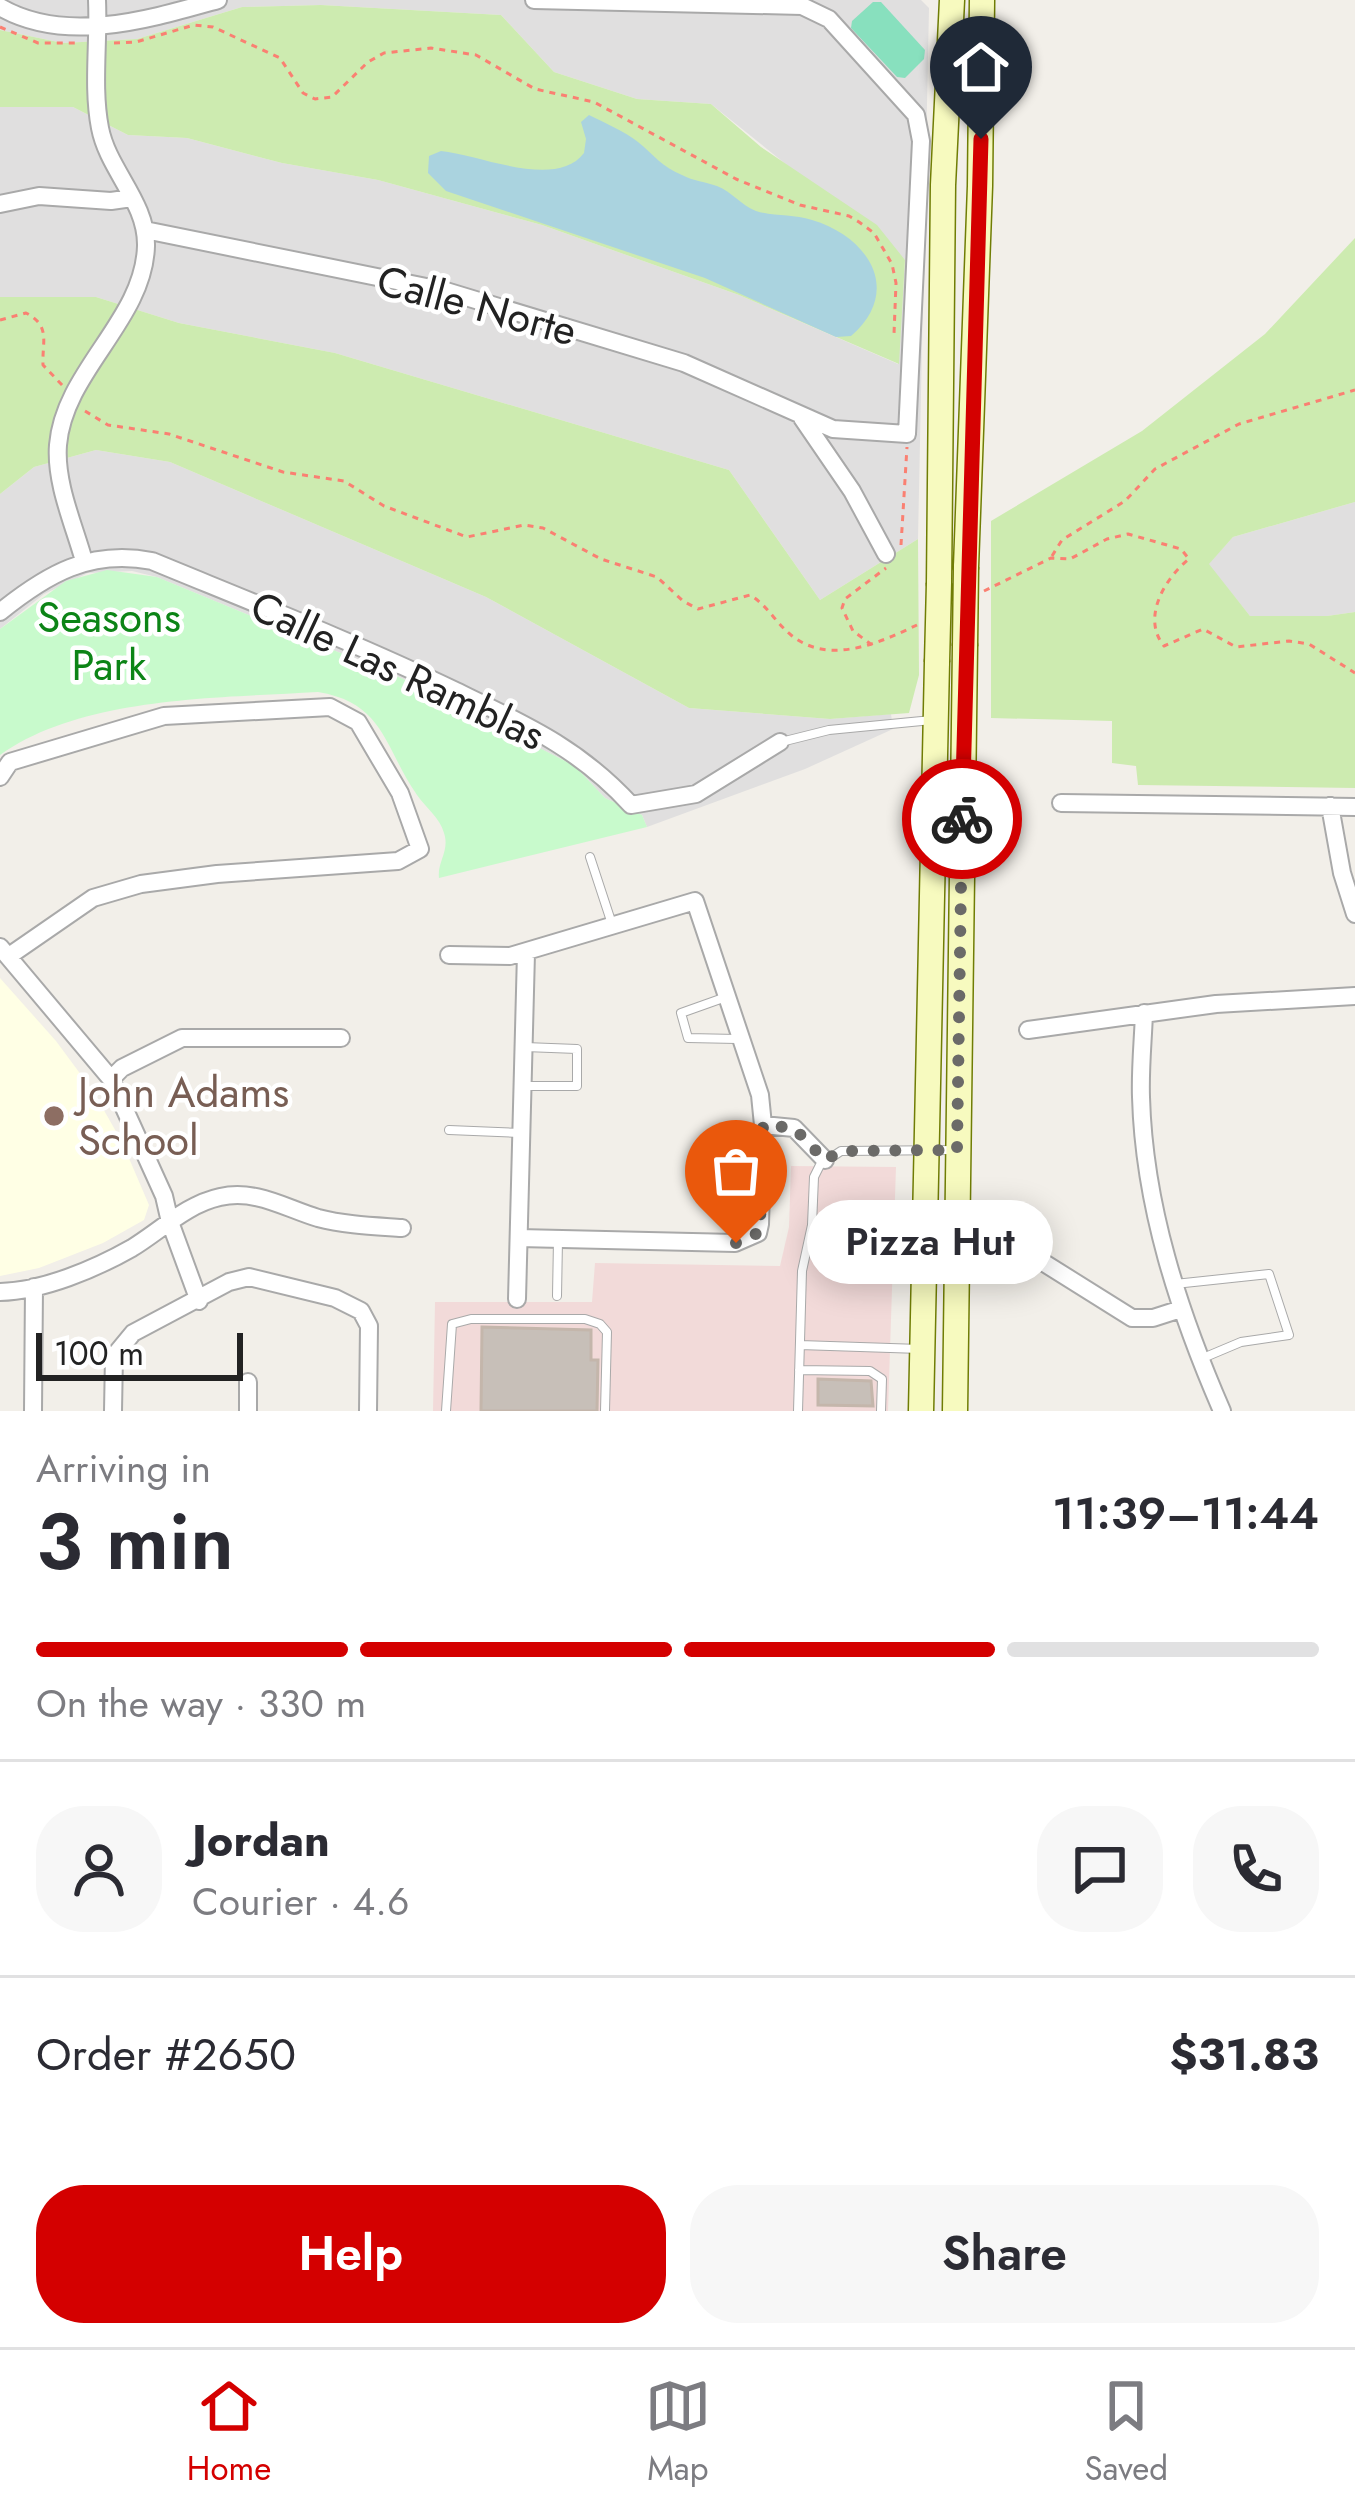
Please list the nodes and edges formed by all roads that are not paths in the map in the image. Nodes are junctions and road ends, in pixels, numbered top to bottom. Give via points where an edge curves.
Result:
1 (97, 0) edge
2 (218, 0) edge
3 (534, 0) edge
4 (952, 0) edge
5 (982, 0) edge
6 (0, 8) edge
7 (98, 24) junction
8 (132, 198) junction
9 (0, 204) edge
10 (145, 230) junction
11 (799, 414) junction
12 (886, 554) dead end
13 (84, 561) junction
14 (0, 612) edge
15 (936, 720) junction
16 (779, 742) joint
17 (0, 777) edge
18 (1061, 802) dead end
19 (1330, 806) junction
20 (1355, 806) edge
21 (590, 856) dead end
22 (1355, 914) edge
23 (613, 926) junction
24 (5, 951) edge
25 (526, 953) junction
26 (449, 955) dead end
27 (1355, 996) edge
28 (727, 997) junction
29 (1144, 1013) junction
30 (1028, 1030) dead end
31 (341, 1038) dead end
32 (741, 1039) junction
33 (524, 1047) junction
34 (111, 1079) junction
35 (523, 1086) junction
36 (763, 1125) junction
37 (448, 1130) dead end
38 (521, 1133) junction
39 (924, 1150) junction
40 (957, 1150) junction
41 (825, 1160) junction
42 (170, 1222) junction
43 (401, 1228) dead end
44 (519, 1238) junction
45 (558, 1239) junction
46 (1005, 1251) dead end
47 (1174, 1285) junction
48 (34, 1287) junction
49 (0, 1292) edge
50 (557, 1297) dead end
51 (517, 1299) dead end
52 (199, 1301) junction
53 (1181, 1309) junction
54 (800, 1345) junction
55 (922, 1349) junction
56 (1200, 1359) junction
57 (799, 1370) junction
58 (248, 1382) dead end
59 (33, 1411) edge
60 (113, 1411) edge
61 (248, 1411) edge
62 (368, 1411) edge
63 (446, 1411) edge
64 (605, 1411) edge
65 (798, 1411) edge
66 (881, 1411) edge
67 (921, 1411) edge
68 (955, 1411) edge
69 (1222, 1411) edge

1 - 7 street
2 - 7 street via 139,22
3 - 11 street, Calle Norte via 802,6 830,19 916,116 907,434 833,430
4 - 15 main road, bridge
5 - 40 main road, bridge
6 - 7 street via 22,20
7 - 8 street via 100,130
8 - 9 street via 39,196
8 - 10 street
10 - 11 street, Calle Norte via 446,291 684,363
10 - 13 street via 142,276 62,426 62,484
11 - 12 street
13 - 14 street
13 - 16 street, Calle Las Ramblas via 152,561 374,651 544,734 601,772 631,805 696,794
15 - 16 lane
15 - 39 main road
17 - 24 street via 10,761 164,716 330,707 358,722 400,793 420,849 398,861 141,884 93,898
18 - 19 street
19 - 20 street
19 - 22 street
21 - 23 lane
23 - 25 street
23 - 28 street via 695,901
24 - 34 street
25 - 26 street
25 - 33 street
27 - 29 street
28 - 32 street
28 - 32 lane via 681,1013 688,1038
29 - 30 street
29 - 47 street via 1146,1150
31 - 34 street via 182,1038
32 - 36 street
33 - 35 street
33 - 35 lane via 577,1049 577,1086
34 - 42 street
35 - 38 street
36 - 41 street via 794,1128
36 - 45 street via 760,1224 752,1237
37 - 38 lane
38 - 44 street
39 - 40 lane
39 - 41 lane via 841,1151
39 - 55 main road
40 - 68 main road
41 - 54 lane via 814,1177
42 - 43 street via 211,1199 239,1195 319,1218
42 - 48 street via 130,1249
42 - 52 street
44 - 45 street
44 - 51 street
45 - 50 lane
46 - 53 street via 1041,1261 1132,1318
47 - 53 street
47 - 56 lane via 1269,1274 1289,1335
48 - 49 street
48 - 59 street
52 - 60 street via 133,1333 114,1356
52 - 62 street via 249,1277 352,1305 369,1326
53 - 56 street
54 - 55 lane
54 - 57 lane
55 - 67 main road
56 - 69 street
57 - 65 lane
57 - 66 lane via 870,1371 882,1378
58 - 61 street
63 - 64 lane via 449,1330 471,1319 600,1324 608,1332

